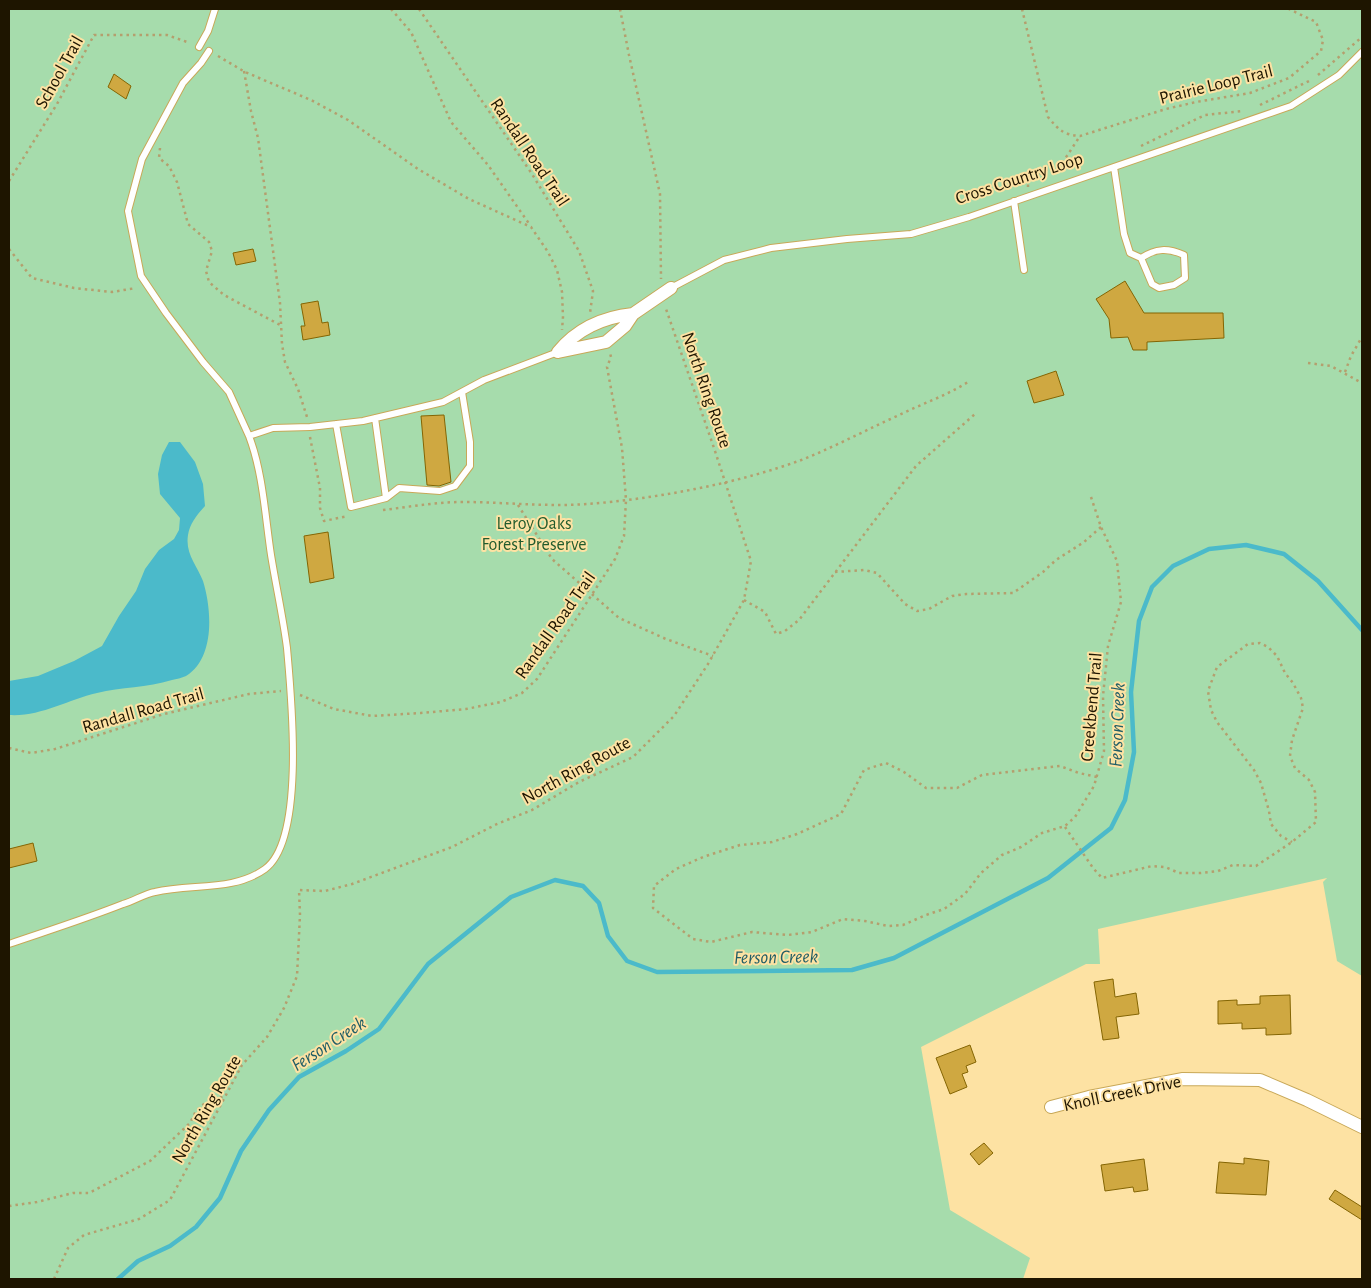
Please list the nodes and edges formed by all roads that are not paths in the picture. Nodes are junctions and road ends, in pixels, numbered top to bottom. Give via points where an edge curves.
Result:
1 (215, 9) edge
2 (199, 46) road end
3 (209, 51) road end
4 (1362, 52) edge
5 (1114, 167) junction
6 (1014, 201) junction
7 (1140, 258) junction
8 (1024, 270) dead end
9 (666, 291) joint
10 (633, 314) junction
11 (561, 348) junction
12 (462, 392) junction
13 (375, 418) junction
14 (336, 424) junction
15 (248, 436) junction
16 (386, 498) junction
17 (9, 944) edge
18 (1051, 1107) dead end
19 (1362, 1128) edge

1 - 2 lane
3 - 15 lane via 183,83 142,159 128,211 141,276 203,362 229,392
4 - 5 lane via 1339,75 1291,106
5 - 6 lane
5 - 7 lane via 1124,234 1130,253
6 - 8 lane
6 - 9 lane via 911,234 771,248 724,260
7 - 7 lane via 1152,284 1159,288 1174,285 1185,278 1184,255 1172,250 1158,250
9 - 10 street
10 - 11 street via 595,323
10 - 11 street via 625,326 606,342
11 - 12 lane
12 - 13 lane via 443,402
12 - 16 lane via 470,442 470,466 455,486 440,491 399,488
13 - 14 lane
13 - 16 lane
14 - 15 lane via 273,428
14 - 16 lane via 351,507
15 - 17 lane via 256,456 291,698 292,788 285,837 273,861 248,877 207,887 155,892
18 - 19 street, Knoll Creek Drive via 1182,1079 1260,1080

